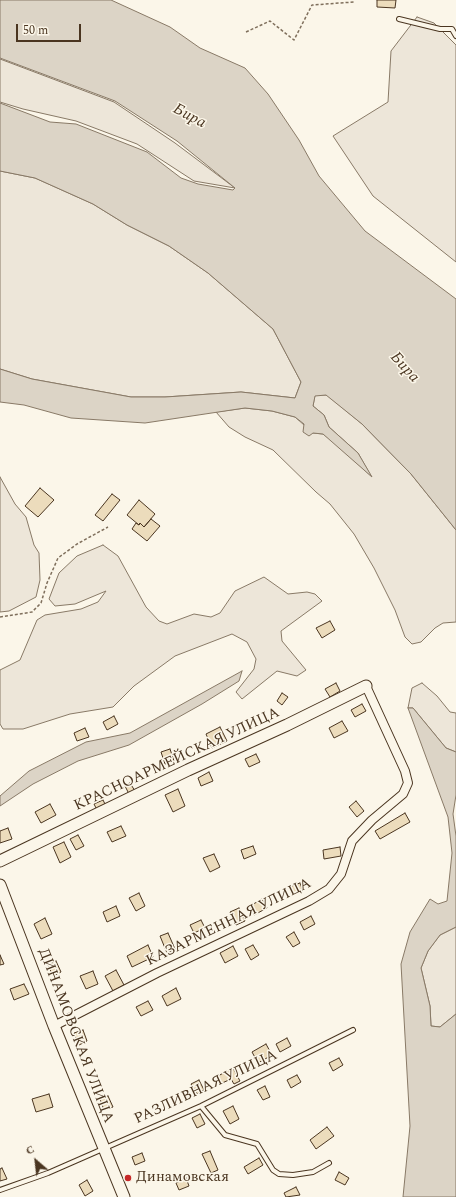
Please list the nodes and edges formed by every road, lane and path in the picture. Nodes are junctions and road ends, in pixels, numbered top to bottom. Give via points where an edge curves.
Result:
1 (354, 2) dead end
2 (399, 19) dead end
3 (246, 32) dead end
4 (456, 36) edge
5 (108, 528) dead end
6 (0, 617) edge
7 (366, 686) joint
8 (0, 861) edge
9 (0, 885) edge
10 (54, 1026) junction
11 (353, 1030) dead end
12 (201, 1106) junction
13 (103, 1149) junction
14 (329, 1164) dead end
15 (0, 1190) edge
16 (124, 1197) edge

1 - 3 path via 312,5 294,40 270,21
2 - 4 lane via 440,29 452,29
5 - 6 path via 58,558 41,602 32,612
7 - 8 street, КРАСНОАРМЕЙСКАЯ УЛИЦА
7 - 10 street, КАЗАРМЕННАЯ УЛИЦА via 405,771 408,783 403,794 352,841 341,874 329,890
9 - 10 street, ДИНАМОВСКАЯ УЛИЦА
10 - 13 street, ДИНАМОВСКАЯ УЛИЦА
11 - 12 lane, РАЗЛИВНАЯ УЛИЦА
12 - 13 lane, РАЗЛИВНАЯ УЛИЦА
12 - 14 lane via 225,1135 257,1144 273,1170 279,1174 314,1172
13 - 15 lane, РАЗЛИВНАЯ УЛИЦА
13 - 16 street, ДИНАМОВСКАЯ УЛИЦА

